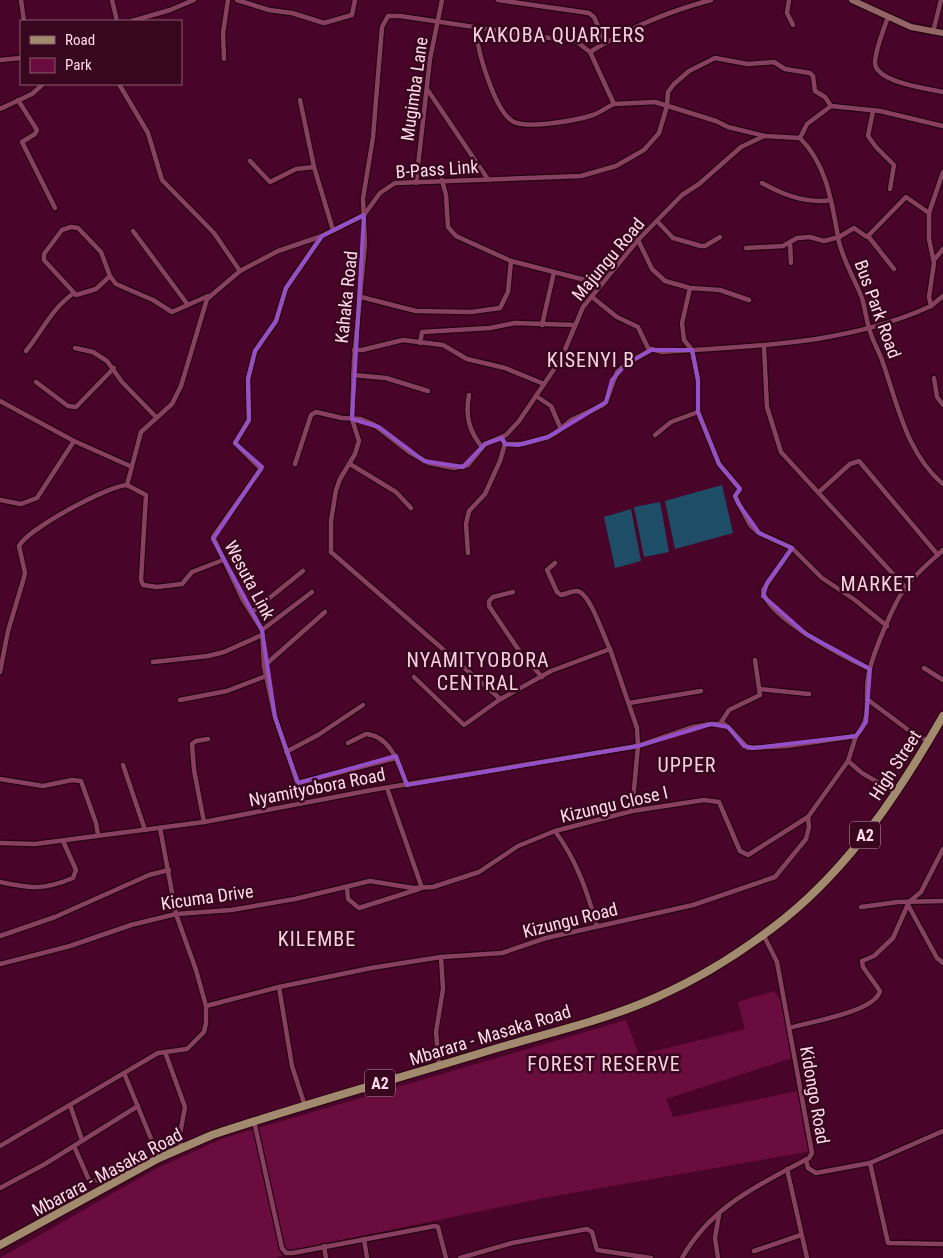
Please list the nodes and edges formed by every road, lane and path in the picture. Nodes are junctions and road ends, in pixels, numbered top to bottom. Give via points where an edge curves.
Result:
1 (21, 0) edge
2 (112, 0) edge
3 (194, 0) edge
4 (228, 0) edge
5 (237, 0) edge
6 (355, 0) edge
7 (442, 0) edge
8 (498, 0) edge
9 (710, 0) edge
10 (789, 0) edge
11 (852, 0) edge
12 (941, 0) edge
13 (888, 17) junction
14 (24, 20) edge
15 (116, 20) edge
16 (135, 20) edge
17 (437, 21) junction
18 (793, 25) dead end
19 (476, 29) junction
20 (933, 32) junction
21 (943, 33) edge
22 (605, 42) junction
23 (590, 52) junction
24 (20, 58) edge
25 (224, 59) dead end
26 (0, 60) edge
27 (42, 85) edge
28 (120, 85) edge
29 (427, 89) junction
30 (943, 92) edge
31 (18, 100) junction
32 (300, 100) dead end
33 (614, 104) junction
34 (667, 106) junction
35 (831, 106) junction
36 (0, 109) edge
37 (873, 111) junction
38 (943, 126) edge
39 (766, 136) junction
40 (800, 138) junction
41 (250, 161) dead end
42 (314, 167) junction
43 (943, 172) edge
44 (487, 178) junction
45 (442, 180) junction
46 (416, 183) junction
47 (762, 183) dead end
48 (890, 189) dead end
49 (831, 200) junction
50 (55, 208) dead end
51 (929, 213) junction
52 (364, 215) junction
53 (657, 221) junction
54 (333, 230) junction
55 (133, 232) dead end
56 (322, 236) junction
57 (868, 236) junction
58 (720, 237) dead end
59 (839, 237) junction
60 (638, 240) junction
61 (790, 242) junction
62 (746, 248) dead end
63 (943, 249) edge
64 (934, 260) junction
65 (511, 261) junction
66 (791, 263) dead end
67 (894, 269) dead end
68 (240, 271) junction
69 (554, 272) junction
70 (110, 276) junction
71 (601, 284) junction
72 (690, 288) junction
73 (74, 293) junction
74 (209, 296) junction
75 (943, 296) edge
76 (592, 297) junction
77 (361, 298) junction
78 (749, 300) dead end
79 (188, 306) junction
80 (931, 306) junction
81 (542, 325) junction
82 (574, 325) junction
83 (869, 330) junction
84 (420, 343) junction
85 (764, 347) junction
86 (75, 348) dead end
87 (354, 350) junction
88 (651, 350) junction
89 (692, 350) junction
90 (26, 351) dead end
91 (114, 368) junction
92 (353, 375) junction
93 (934, 378) dead end
94 (36, 382) dead end
95 (544, 384) junction
96 (428, 390) dead end
97 (469, 395) dead end
98 (536, 396) junction
99 (0, 401) edge
100 (943, 405) edge
101 (698, 412) junction
102 (156, 417) junction
103 (352, 419) junction
104 (561, 429) junction
105 (655, 435) dead end
106 (502, 438) junction
107 (74, 440) junction
108 (505, 444) junction
109 (482, 447) junction
110 (295, 464) dead end
111 (350, 464) junction
112 (130, 466) junction
113 (943, 484) edge
114 (127, 485) junction
115 (819, 492) junction
116 (0, 500) edge
117 (412, 508) dead end
118 (792, 548) junction
119 (943, 550) edge
120 (468, 553) dead end
121 (938, 555) junction
122 (223, 560) junction
123 (555, 563) dead end
124 (303, 571) dead end
125 (905, 587) junction
126 (312, 592) dead end
127 (513, 592) dead end
128 (252, 612) junction
129 (325, 612) dead end
130 (887, 626) junction
131 (262, 632) junction
132 (610, 650) junction
133 (755, 660) dead end
134 (153, 662) dead end
135 (264, 666) junction
136 (924, 668) dead end
137 (870, 669) junction
138 (0, 672) edge
139 (266, 676) junction
140 (414, 677) dead end
141 (542, 677) junction
142 (943, 680) edge
143 (760, 689) junction
144 (701, 691) dead end
145 (809, 694) dead end
146 (867, 699) junction
147 (180, 700) dead end
148 (499, 700) junction
149 (629, 703) junction
150 (363, 705) dead end
151 (943, 716) edge
152 (720, 724) junction
153 (856, 736) junction
154 (208, 738) dead end
155 (928, 741) junction
156 (348, 743) dead end
157 (638, 746) junction
158 (286, 752) junction
159 (396, 758) junction
160 (848, 761) junction
161 (123, 765) dead end
162 (0, 779) edge
163 (298, 783) junction
164 (408, 785) junction
165 (387, 788) junction
166 (897, 793) junction
167 (304, 802) junction
168 (632, 811) junction
169 (808, 817) junction
170 (204, 822) junction
171 (160, 828) junction
172 (145, 830) junction
173 (555, 831) junction
174 (98, 835) junction
175 (63, 841) junction
176 (0, 843) edge
177 (943, 849) edge
178 (169, 870) junction
179 (0, 882) edge
180 (347, 887) junction
181 (422, 888) junction
182 (943, 901) edge
183 (909, 904) junction
184 (861, 907) dead end
185 (176, 914) junction
186 (597, 926) junction
187 (763, 934) junction
188 (0, 936) edge
189 (441, 957) junction
190 (943, 963) edge
191 (0, 964) edge
192 (279, 987) junction
193 (206, 1006) junction
194 (789, 1028) junction
195 (165, 1052) junction
196 (439, 1066) junction
197 (124, 1073) junction
198 (70, 1105) junction
199 (138, 1106) junction
200 (305, 1106) junction
201 (254, 1121) junction
202 (943, 1131) edge
203 (82, 1140) junction
204 (0, 1146) edge
205 (74, 1146) junction
206 (181, 1148) junction
207 (159, 1158) junction
208 (806, 1160) junction
209 (870, 1163) junction
210 (787, 1169) junction
211 (110, 1185) junction
212 (0, 1188) edge
213 (719, 1214) junction
214 (801, 1235) junction
215 (364, 1239) junction
216 (0, 1244) edge
217 (943, 1244) edge
218 (324, 1246) junction
219 (754, 1251) dead end
220 (326, 1258) edge
221 (367, 1258) edge
222 (446, 1258) edge
223 (462, 1258) edge
224 (651, 1258) edge
225 (682, 1258) edge
226 (718, 1258) edge
227 (807, 1258) edge

1 - 14 street
2 - 15 street
3 - 16 street
4 - 25 street via 222,32
5 - 6 street via 327,24 352,16
7 - 17 street, Mugimba Lane
8 - 22 street via 589,13
9 - 22 street via 684,7
10 - 18 street via 787,13
11 - 13 main road
12 - 20 street
13 - 20 main road
13 - 30 street via 875,62 878,71 886,78
17 - 19 street, Kahaka Road
17 - 29 street, Mugimba Lane
17 - 52 street, Kahaka Road via 392,16 384,19 373,137 363,199
19 - 23 street, Kahaka Road via 577,42
19 - 33 street via 487,74 500,106 515,122 534,124 582,118
20 - 21 main road
22 - 23 street
23 - 33 street
24 - 26 street
27 - 31 street
28 - 68 street via 148,133 162,180 214,233
29 - 44 street
29 - 46 street, Mugimba Lane
31 - 36 street
31 - 50 street via 37,130 23,140 26,152
32 - 42 street
33 - 34 street via 647,102
34 - 35 street, B-Pass Link via 668,92 674,84 689,71 717,58 748,64 774,62 785,69 810,73 815,91
34 - 39 street
34 - 44 street, B-Pass Link via 659,134 644,150 616,166 581,176
35 - 37 street
35 - 40 street via 807,124
37 - 38 street
37 - 48 street via 868,136 894,165
39 - 40 street
39 - 53 street, Majungu Road via 741,147 669,206
40 - 49 street, Bus Park Road via 817,159
41 - 42 street via 270,182 300,168
42 - 54 street
43 - 51 street
44 - 45 street, B-Pass Link
45 - 46 street, B-Pass Link
45 - 65 street via 450,232
46 - 52 street, B-Pass Link via 395,183 386,188
47 - 49 street via 796,198 815,202
49 - 59 street, Bus Park Road
51 - 57 street via 910,198 904,198
51 - 64 street via 929,239
52 - 54 street, B-Pass Link
52 - 77 street, Kahaka Road
53 - 58 street via 673,238 700,246
53 - 60 street, Majungu Road
54 - 56 street, B-Pass Link
55 - 79 street
56 - 68 street, B-Pass Link via 278,251
56 - 122 street, Wesuta Link via 286,288 276,320 252,359 248,379 249,420 235,443 261,469 214,534 213,539
57 - 59 street via 854,228
57 - 67 street
59 - 61 street via 824,240 797,238
59 - 83 street, Bus Park Road
60 - 71 street, Majungu Road
60 - 72 street via 658,276
61 - 62 street via 783,246
61 - 66 street
63 - 64 street
64 - 80 street via 929,297
65 - 69 street
65 - 77 street via 508,292 500,308 471,312 413,311
68 - 74 street, B-Pass Link
69 - 71 street
69 - 81 street
70 - 73 street via 96,289 79,295
70 - 73 street via 102,252 78,228 66,228 43,257
70 - 79 street, B-Pass Link via 120,287 154,300 169,311
71 - 76 street, Majungu Road
72 - 78 street via 720,290
72 - 89 street via 682,323 684,340
73 - 90 street via 53,310
74 - 79 street, B-Pass Link
74 - 102 street via 181,386 172,404
75 - 80 street
76 - 82 street, Majungu Road
76 - 88 street via 617,317 638,327
77 - 87 street, Kahaka Road
80 - 83 street
81 - 82 street
81 - 84 street via 515,323 490,328 422,332
82 - 95 street, Majungu Road via 561,359
83 - 85 street
83 - 113 street, Bus Park Road via 883,361 907,434 915,450
84 - 87 street via 404,340
84 - 95 street via 443,345 468,359 505,368
85 - 89 street
85 - 115 street via 765,394 778,446 787,461
86 - 91 street via 99,355
87 - 92 street, Kahaka Road
88 - 89 street
88 - 104 street via 617,372 603,405 571,420
89 - 101 street via 698,380
91 - 94 street via 80,404 72,408
91 - 102 street via 122,382
92 - 96 street via 386,378
92 - 103 street, Kahaka Road
93 - 100 street via 937,397
95 - 98 street, Majungu Road
97 - 109 street via 468,420
98 - 104 street via 551,406
98 - 106 street, Majungu Road via 520,422
99 - 107 street
101 - 105 street via 671,422
101 - 118 street via 719,464 740,489 735,496 750,526
102 - 112 street via 141,432
103 - 109 street via 361,419 379,427 420,460 440,466 463,467
103 - 110 street via 313,412
103 - 111 street, Kahaka Road via 359,441
104 - 108 street via 530,443
106 - 108 street
106 - 109 street, Majungu Road
107 - 112 street
107 - 116 street via 37,498 22,504
108 - 120 street via 485,494 469,511 466,524
111 - 117 street via 396,492
111 - 148 street, Kahaka Road via 340,479 335,498 331,552
112 - 114 street
114 - 122 street via 146,495 143,585 157,588 182,584 192,572
114 - 138 street via 110,488 91,497 21,542 18,552 24,568 24,581 8,631
115 - 121 street via 850,464 859,461
115 - 125 street
118 - 130 street via 822,578
118 - 137 street via 763,590 766,601 806,634
119 - 121 street
121 - 125 street
122 - 128 street, Wesuta Link
123 - 132 street via 547,570 557,592 561,595 576,591 584,595
124 - 128 street
125 - 130 street, Kizungu Road
126 - 131 street
127 - 141 street via 490,599 489,606 520,652
128 - 131 street, Wesuta Link
129 - 135 street
130 - 137 street, Kizungu Road
131 - 134 street via 224,652
131 - 135 street, Wesuta Link
132 - 141 street
132 - 149 street
133 - 143 street
135 - 139 street, Wesuta Link
136 - 142 street
137 - 146 street, Kizungu Road
139 - 147 street via 227,691
139 - 158 street, Wesuta Link
140 - 148 street via 464,725
141 - 148 street
143 - 145 street
143 - 152 street via 758,698 729,710
144 - 149 street
146 - 153 street, Kizungu Road via 866,722
146 - 155 street
149 - 157 street via 637,728
150 - 158 street
151 - 155 main road, High Street / A2
152 - 153 street via 728,727 744,746 753,748
152 - 157 street, Nyamityobora Road via 692,727
153 - 160 street, Kizungu Road
154 - 170 street via 192,744
155 - 166 main road, High Street / A2
156 - 159 street via 370,734 384,743
157 - 164 street, Nyamityobora Road
157 - 168 street
158 - 163 street, Wesuta Link
159 - 163 street
159 - 164 street
160 - 166 street
160 - 169 street, Kizungu Road
161 - 172 street
162 - 174 street via 43,786 81,781
163 - 167 street, Wesuta Link
164 - 165 street, Nyamityobora Road
165 - 167 street, Nyamityobora Road
165 - 181 street
166 - 187 main road, High Street / A2 via 854,850 828,878 786,918
167 - 170 street, Nyamityobora Road
168 - 169 street, Kizungu Close I via 704,800 719,802 740,851 748,855
168 - 173 street, Kizungu Close I
169 - 186 street, Kizungu Road via 806,840 775,877 693,905
170 - 171 street, Nyamityobora Road
171 - 172 street, Nyamityobora Road
171 - 178 street
172 - 174 street, Nyamityobora Road
173 - 181 street, Kizungu Close I via 518,846 479,872
173 - 186 street via 577,864
174 - 175 street, Nyamityobora Road
175 - 176 street, Nyamityobora Road via 19,845
175 - 179 street via 76,870 73,878 37,889
177 - 183 street via 921,892
178 - 185 street
178 - 188 street
180 - 181 street, Kicuma Drive via 370,882
180 - 181 street via 348,899 359,908
180 - 185 street, Kicuma Drive via 224,911
182 - 183 street
183 - 184 street
183 - 190 street via 937,958
183 - 194 street via 893,938 874,956 862,961 880,991 879,996 859,1009
185 - 191 street, Kicuma Drive
185 - 193 street
186 - 189 street, Kizungu Road via 502,953
187 - 194 street, Kidongo Road via 777,962
187 - 196 main road, Mbarara - Masaka Road / A2 via 725,962 655,998
189 - 192 street, Kizungu Road
189 - 196 street via 443,988 436,1032
192 - 193 street, Kizungu Road
192 - 200 street via 292,1066
193 - 195 street via 206,1027 198,1039 187,1049
194 - 208 street, Kidongo Road via 813,1151
195 - 197 street
195 - 206 street via 185,1107
196 - 200 main road, Mbarara - Masaka Road / A2
197 - 198 street
197 - 199 street
198 - 203 street
198 - 204 street
199 - 203 street
199 - 207 street
200 - 201 main road, Mbarara - Masaka Road / A2
201 - 206 main road, Mbarara - Masaka Road / A2
201 - 218 street via 282,1248 288,1254
202 - 209 street
203 - 205 street
205 - 211 street via 89,1180 104,1180
205 - 212 street
206 - 207 main road, Mbarara - Masaka Road / A2
207 - 211 main road, Mbarara - Masaka Road / A2
208 - 209 street via 808,1168 816,1173
208 - 210 street, Kidongo Road
209 - 217 street via 888,1243
210 - 213 street, Kidongo Road via 753,1186
210 - 214 street
211 - 216 main road, Mbarara - Masaka Road / A2
213 - 225 street, Kidongo Road via 705,1224
213 - 226 street via 715,1238
214 - 219 street
214 - 227 street
215 - 218 street
215 - 221 street
215 - 222 street via 436,1226
218 - 220 street
223 - 224 street via 512,1243 587,1229 592,1232 597,1250

